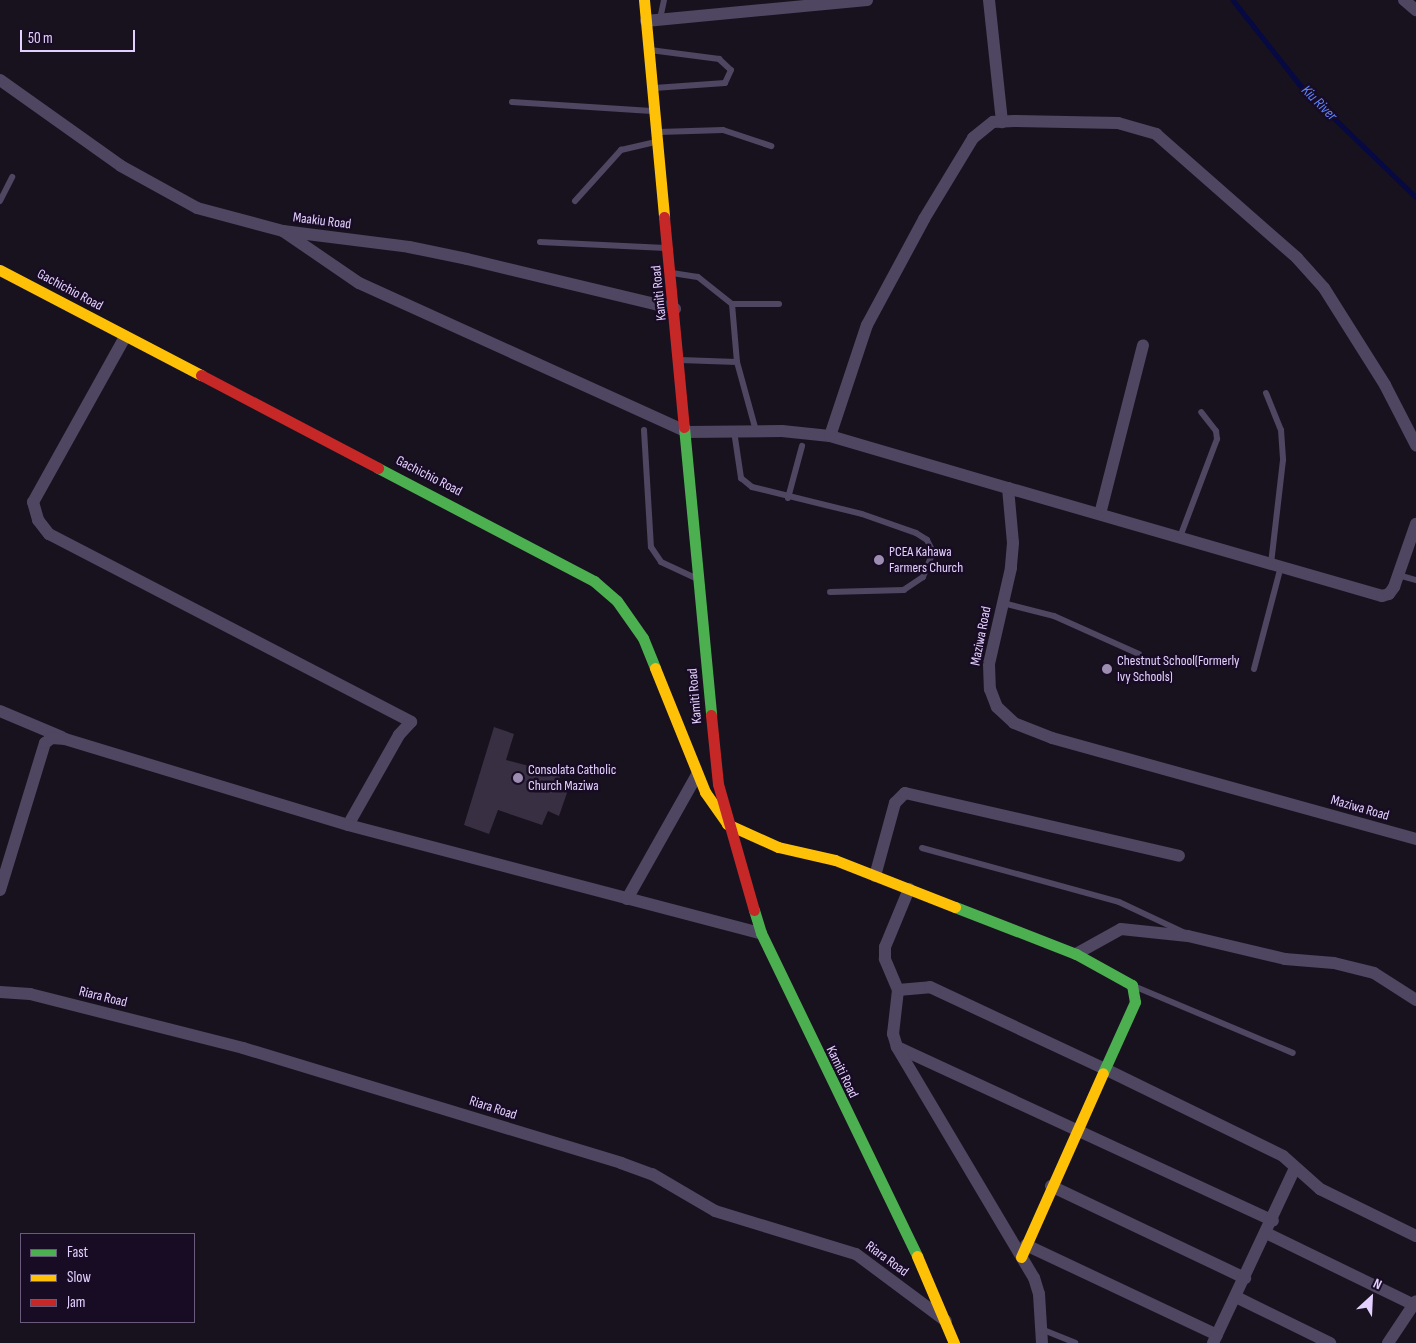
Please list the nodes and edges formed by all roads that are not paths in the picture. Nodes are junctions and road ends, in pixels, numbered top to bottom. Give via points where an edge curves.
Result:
1 (644, 0) edge
2 (664, 0) edge
3 (867, 0) edge
4 (989, 0) edge
5 (1404, 0) edge
6 (804, 3) edge
7 (1416, 10) edge
8 (660, 20) junction
9 (646, 21) junction
10 (649, 50) junction
11 (0, 80) edge
12 (653, 88) junction
13 (512, 102) dead end
14 (655, 111) junction
15 (1002, 122) junction
16 (658, 137) junction
17 (771, 146) dead end
18 (12, 177) dead end
19 (0, 201) edge
20 (575, 201) dead end
21 (283, 231) junction
22 (540, 242) dead end
23 (669, 248) junction
24 (0, 270) edge
25 (672, 273) junction
26 (732, 304) junction
27 (779, 304) dead end
28 (675, 309) junction
29 (125, 337) junction
30 (1143, 345) dead end
31 (680, 360) junction
32 (737, 362) junction
33 (1266, 393) dead end
34 (1201, 412) dead end
35 (644, 430) dead end
36 (734, 431) junction
37 (756, 431) junction
38 (687, 432) junction
39 (830, 436) junction
40 (1416, 445) edge
41 (802, 446) dead end
42 (1008, 488) junction
43 (788, 498) junction
44 (1100, 514) junction
45 (1416, 524) edge
46 (1180, 537) junction
47 (1276, 564) junction
48 (1398, 575) junction
49 (1416, 580) edge
50 (702, 581) junction
51 (830, 592) dead end
52 (1003, 603) junction
53 (1139, 654) dead end
54 (1254, 669) dead end
55 (0, 711) edge
56 (65, 739) junction
57 (697, 775) junction
58 (727, 824) junction
59 (348, 825) junction
60 (1416, 839) edge
61 (922, 848) dead end
62 (1179, 856) dead end
63 (875, 876) junction
64 (909, 889) junction
65 (0, 890) edge
66 (627, 899) junction
67 (760, 933) junction
68 (1188, 936) junction
69 (1076, 954) junction
70 (1132, 985) junction
71 (898, 990) junction
72 (0, 992) edge
73 (1416, 1000) edge
74 (897, 1047) junction
75 (1293, 1054) dead end
76 (1105, 1069) junction
77 (1076, 1127) junction
78 (1295, 1168) junction
79 (1052, 1186) junction
80 (1273, 1221) junction
81 (1266, 1233) junction
82 (1416, 1236) edge
83 (1024, 1251) junction
84 (1245, 1278) junction
85 (1236, 1297) junction
86 (1415, 1303) edge
87 (948, 1322) junction
88 (1041, 1329) junction
89 (1215, 1339) edge
90 (954, 1343) edge
91 (1042, 1343) edge
92 (1075, 1343) edge
93 (1330, 1343) edge
94 (1388, 1343) edge

1 - 9 street, Kamiti Road
2 - 8 lane
3 - 6 street
4 - 15 street
5 - 7 street
6 - 8 street
8 - 9 street
9 - 10 street, Kamiti Road
10 - 12 street, Kamiti Road
10 - 12 lane via 719,59 731,70 725,83
11 - 21 street, Maakiu Road via 160,190 197,208
12 - 14 street, Kamiti Road
13 - 14 lane
14 - 16 street, Kamiti Road
15 - 39 street via 983,127 972,138 924,219 867,325
15 - 40 street via 1118,123 1156,134 1298,258 1324,288 1385,385
16 - 17 lane via 723,130
16 - 20 lane via 621,150
16 - 23 street, Kamiti Road
18 - 19 lane
21 - 28 street, Maakiu Road via 409,247
21 - 38 street via 359,283
22 - 23 lane
23 - 25 street, Kamiti Road
24 - 29 street, Gachichio Road
25 - 26 lane via 698,277
25 - 28 street, Kamiti Road
26 - 27 lane
26 - 32 lane
28 - 31 street, Kamiti Road
29 - 57 street, Gachichio Road via 594,580 617,601 643,638
29 - 59 street via 33,502 38,520 49,534 411,722 399,735
30 - 44 street
31 - 32 lane
31 - 38 street, Kamiti Road
32 - 37 lane
33 - 47 lane via 1281,430 1283,460
34 - 46 lane via 1216,431 1217,439
35 - 50 lane via 651,546 662,562
36 - 37 street
36 - 38 street
36 - 43 lane via 741,478 752,487
37 - 39 street
38 - 50 street, Kamiti Road
39 - 42 street
41 - 43 lane
42 - 44 street
42 - 52 street, Maziwa Road via 1013,543
43 - 51 lane via 862,514 916,533 927,540 933,552 923,577 904,590
44 - 46 street
45 - 48 street
46 - 47 street
47 - 48 street via 1382,596 1389,594
47 - 54 lane
48 - 49 lane
50 - 58 street, Kamiti Road via 718,784
52 - 53 lane via 1054,616
52 - 60 street, Maziwa Road via 988,664 990,689 997,707 1014,722 1052,738
55 - 56 street
56 - 59 street
56 - 65 street via 52,738 45,744
57 - 58 street, Gachichio Road via 714,811
57 - 66 street
58 - 63 street via 778,847 818,855
58 - 67 street, Kamiti Road
59 - 66 street
61 - 68 lane via 1119,902 1162,920
62 - 63 street via 905,793 895,803
63 - 64 street
64 - 69 street
64 - 71 street via 885,948 885,960
66 - 67 street
67 - 87 street, Kamiti Road
68 - 69 street via 1121,929
68 - 73 street via 1285,959 1334,963 1374,973
69 - 70 street
70 - 75 lane
70 - 76 street via 1135,1002
71 - 74 street via 893,1034
71 - 76 street via 930,988
72 - 87 street, Riara Road via 30,994 244,1048 621,1163 652,1174 715,1211 856,1254
74 - 77 street
74 - 83 street
76 - 77 street
76 - 78 street via 1283,1156
77 - 79 street
77 - 80 street
78 - 80 street
78 - 82 street via 1342,1201
79 - 83 street
79 - 84 street
80 - 81 street
81 - 84 street
81 - 86 street
83 - 88 street via 1039,1294
83 - 89 street
84 - 85 street
85 - 89 street
85 - 93 street
86 - 94 street
87 - 90 street, Kamiti Road
88 - 91 street
88 - 92 lane

